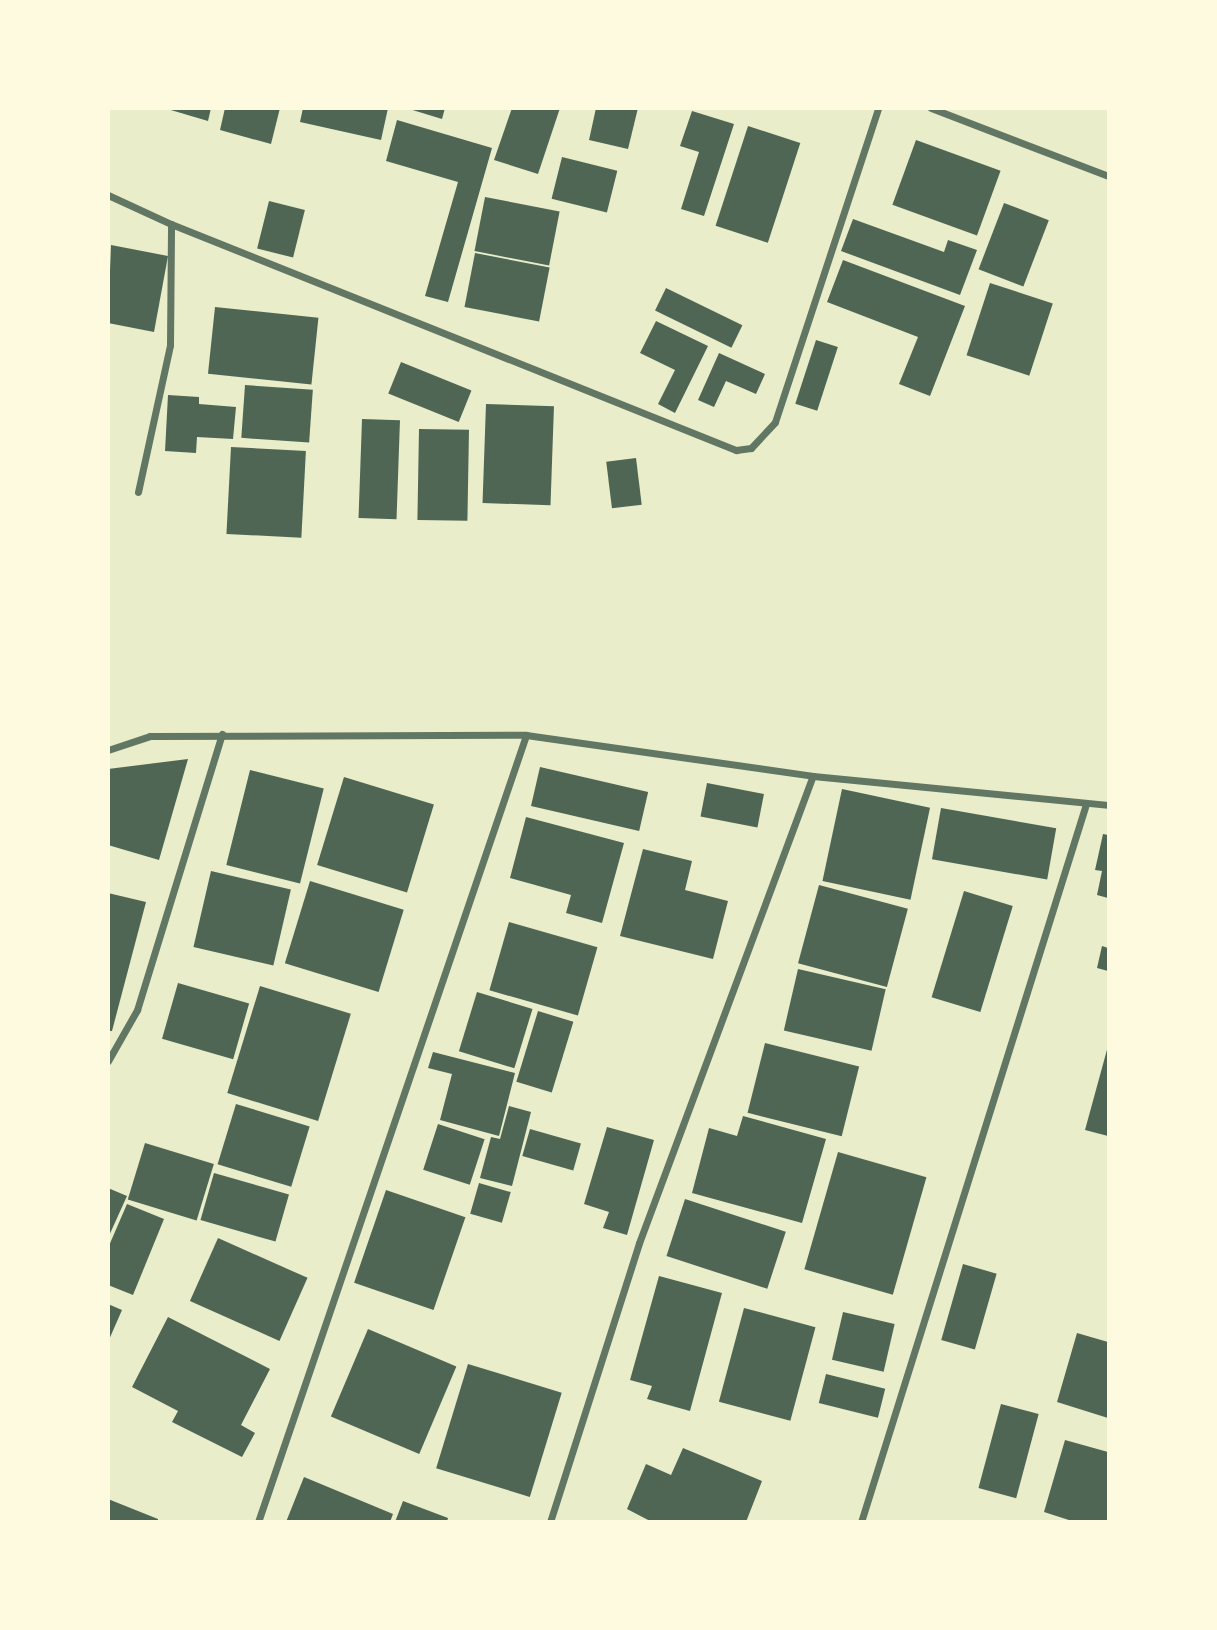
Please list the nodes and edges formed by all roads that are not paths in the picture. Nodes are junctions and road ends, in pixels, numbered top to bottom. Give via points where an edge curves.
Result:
1 (878, 108) edge
2 (931, 108) edge
3 (1108, 176) edge
4 (108, 195) edge
5 (171, 224) junction
6 (138, 492) dead end
7 (222, 734) junction
8 (526, 734) junction
9 (108, 750) edge
10 (813, 776) junction
11 (1086, 804) junction
12 (1108, 805) edge
13 (108, 1061) edge
14 (258, 1521) edge
15 (550, 1521) edge
16 (861, 1521) edge

1 - 5 street via 775,422 751,448 736,450
2 - 3 street
4 - 5 street
5 - 6 street via 170,345
7 - 8 street
7 - 9 street via 150,736
7 - 13 street via 138,1010
8 - 10 street
8 - 14 street
10 - 11 street
10 - 15 street via 639,1244
11 - 12 street
11 - 16 street

